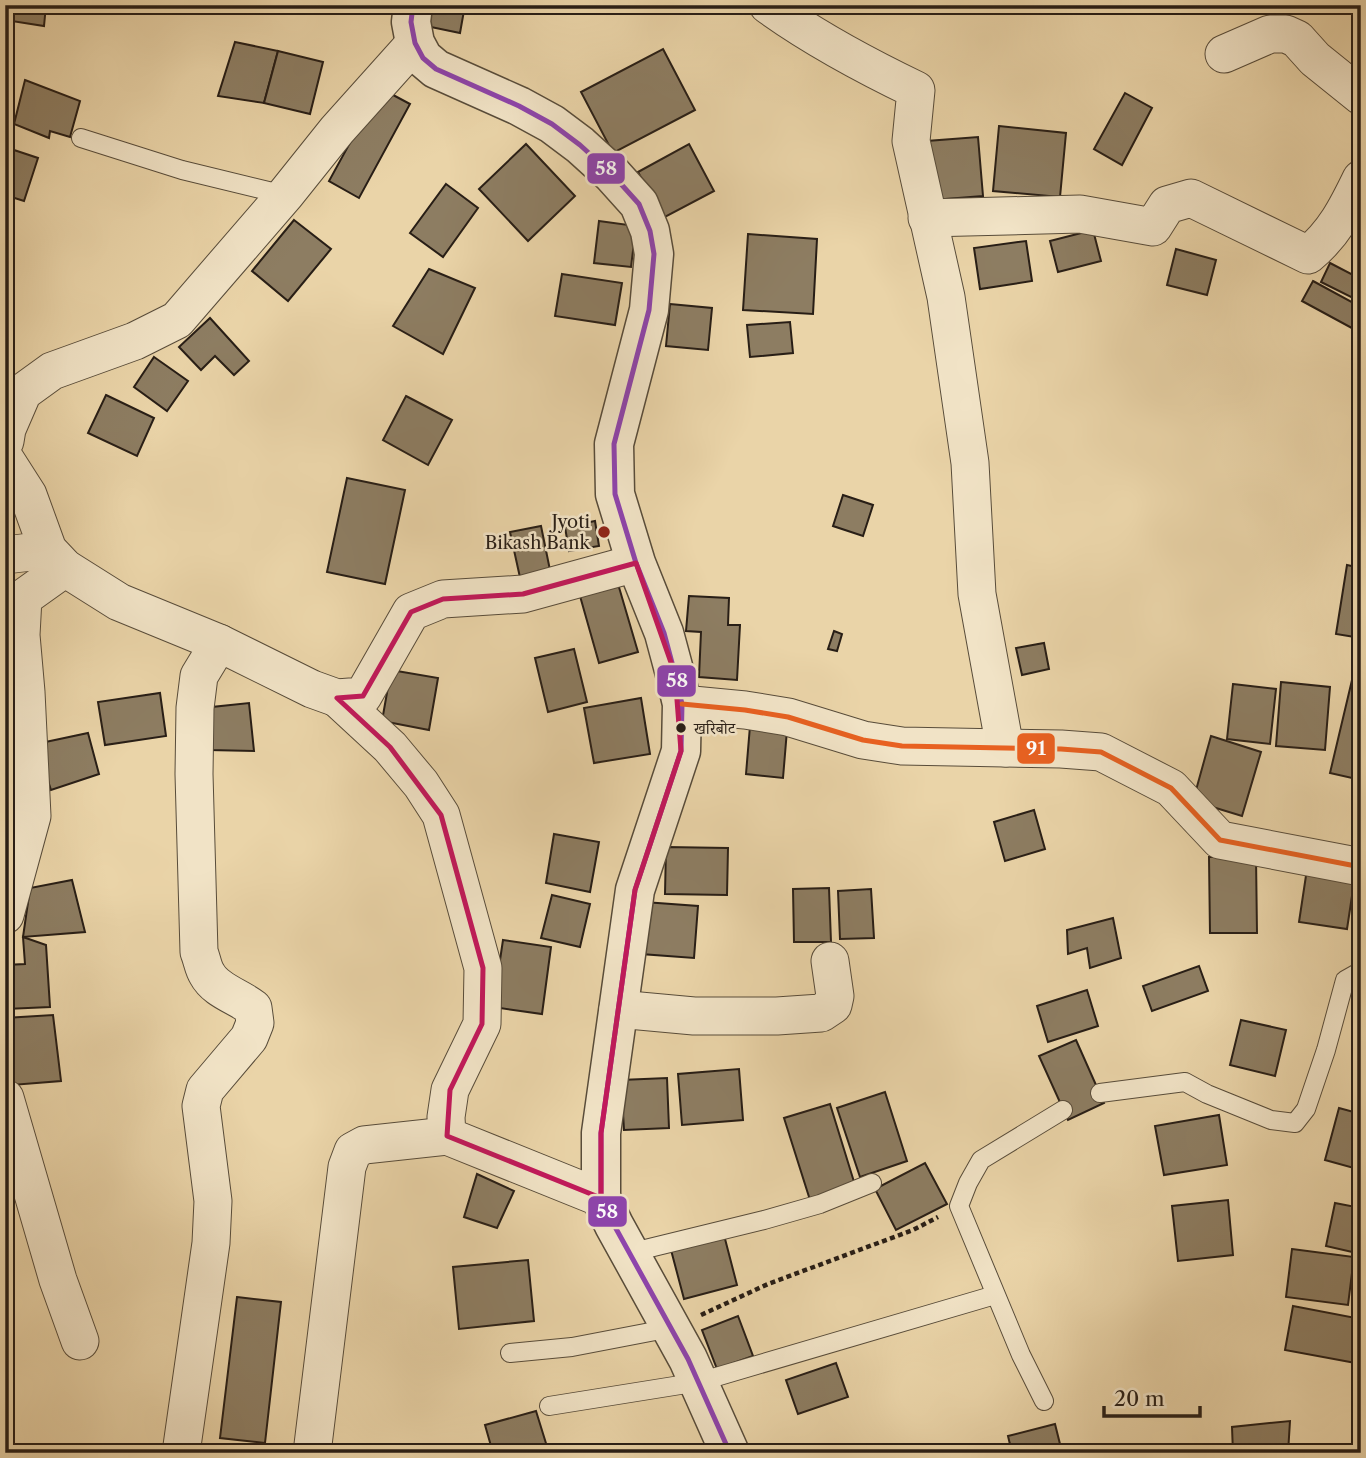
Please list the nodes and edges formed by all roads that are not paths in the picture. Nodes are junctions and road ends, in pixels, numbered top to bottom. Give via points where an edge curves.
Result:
1 (413, 5) edge
2 (768, 5) edge
3 (415, 43) junction
4 (1224, 54) dead end
5 (1361, 96) edge
6 (81, 138) dead end
7 (1361, 179) edge
8 (285, 195) junction
9 (927, 218) junction
10 (5, 441) edge
11 (5, 460) edge
12 (5, 555) edge
13 (56, 559) junction
14 (636, 563) junction
15 (219, 643) junction
16 (337, 698) junction
17 (682, 704) junction
18 (1005, 748) junction
19 (1361, 867) edge
20 (5, 915) edge
21 (830, 961) dead end
22 (1361, 971) edge
23 (618, 1009) junction
24 (1100, 1093) dead end
25 (5, 1098) edge
26 (1063, 1110) dead end
27 (447, 1136) junction
28 (872, 1183) dead end
29 (601, 1198) junction
30 (629, 1253) junction
31 (995, 1295) junction
32 (671, 1328) junction
33 (80, 1341) dead end
34 (510, 1353) dead end
35 (699, 1382) junction
36 (1044, 1401) dead end
37 (549, 1406) dead end
38 (181, 1453) edge
39 (313, 1453) edge
40 (730, 1453) edge

1 - 3 street
2 - 9 street via 859,62 916,90 911,141
3 - 8 street
3 - 14 street via 436,69 552,124 604,166 639,204 654,254 649,310 614,444 615,494
4 - 5 street via 1270,34 1286,34
6 - 8 lane via 182,170
7 - 9 street via 1341,218 1308,255 1191,198 1167,205 1153,227 1080,214
8 - 10 street via 177,320 135,341 52,371 23,392
9 - 18 street via 948,310 970,463 977,594
11 - 13 street via 28,495
12 - 13 street
13 - 15 street via 118,602
13 - 20 street via 23,598 21,635 32,816
14 - 16 street via 523,594 443,599 411,612 363,696
14 - 17 street via 664,633
15 - 16 street
15 - 38 street via 199,676 195,708 199,952 207,975 224,992 253,1008 255,1023 249,1038 205,1090 201,1106 213,1201 211,1243
16 - 27 street via 390,747 441,815 483,968 482,1024 450,1090
17 - 18 street via 788,717 863,740 902,746
17 - 23 street via 681,751 635,890
18 - 19 street via 1101,752 1171,788 1220,840
21 - 23 street via 835,996 833,1005 821,1013 694,1016
22 - 24 lane via 1345,980 1306,1109 1295,1123 1271,1120 1185,1082
23 - 29 street via 601,1133
25 - 33 street
26 - 31 lane via 981,1160 959,1206
27 - 29 street
27 - 39 street via 364,1145 353,1151 347,1167
28 - 30 lane via 820,1204
29 - 30 street
30 - 32 street
31 - 35 lane
31 - 36 lane
32 - 34 lane
32 - 35 street
35 - 37 lane
35 - 40 street

